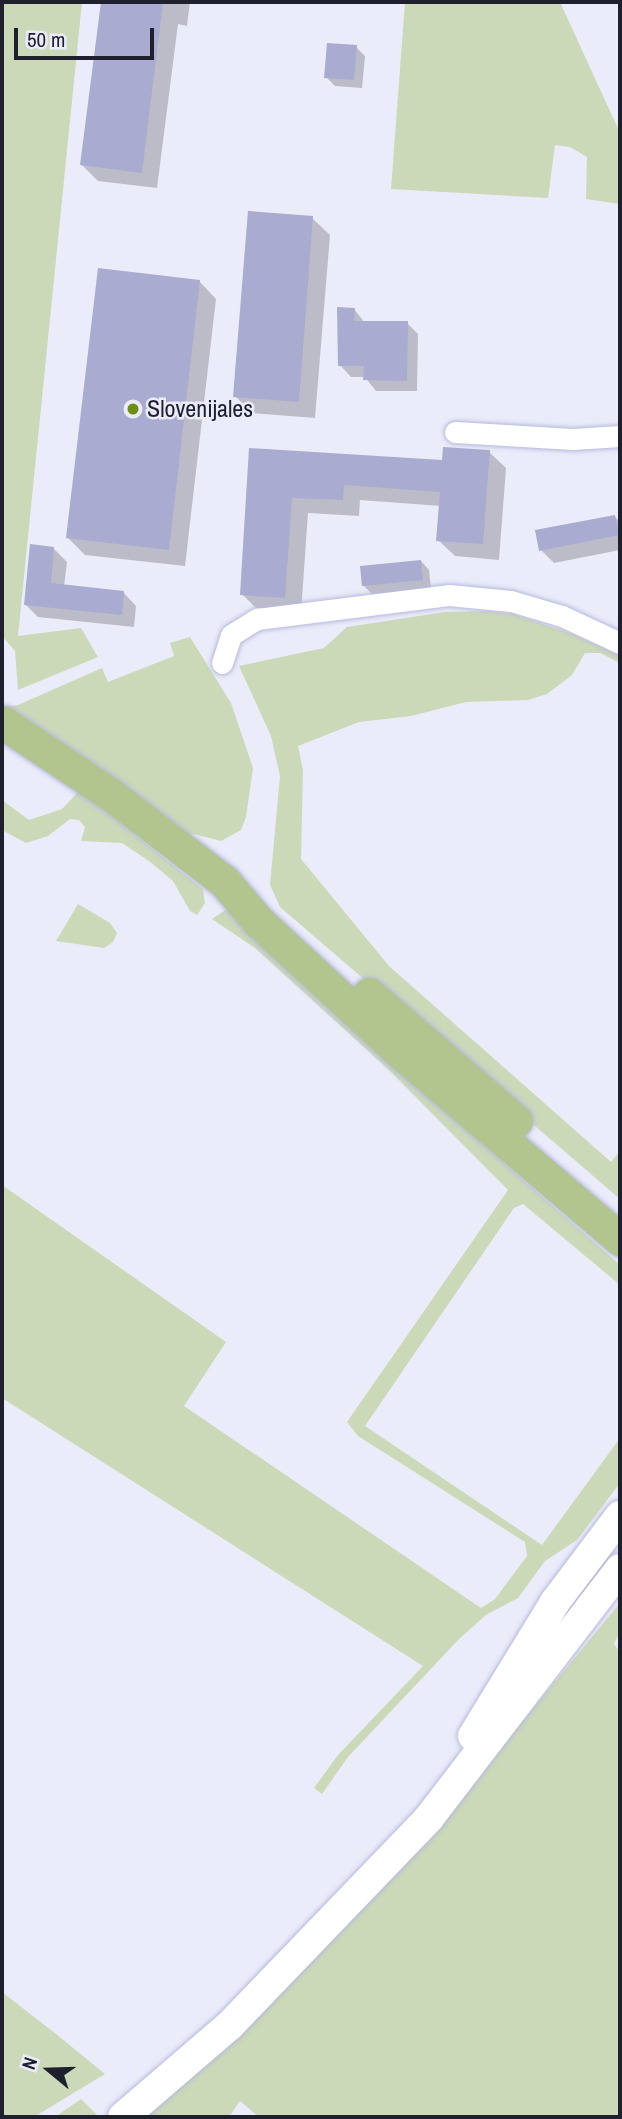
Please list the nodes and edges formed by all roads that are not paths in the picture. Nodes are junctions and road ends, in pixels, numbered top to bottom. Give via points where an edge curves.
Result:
1 (455, 432) dead end
2 (620, 436) edge
3 (620, 643) edge
4 (222, 663) dead end
5 (2, 722) edge
6 (235, 890) junction
7 (620, 1211) edge
8 (620, 1239) edge
9 (620, 1516) edge
10 (620, 1569) edge
11 (403, 1841) junction
12 (123, 2117) edge

1 - 2 street via 573,439
3 - 4 street via 562,616 511,601 449,595 257,619 231,635
5 - 6 main road via 110,794
6 - 7 main road via 268,906
6 - 8 main road via 258,921 401,1052
9 - 11 main road via 555,1602
10 - 11 main road via 455,1787
11 - 12 main road via 230,2025

